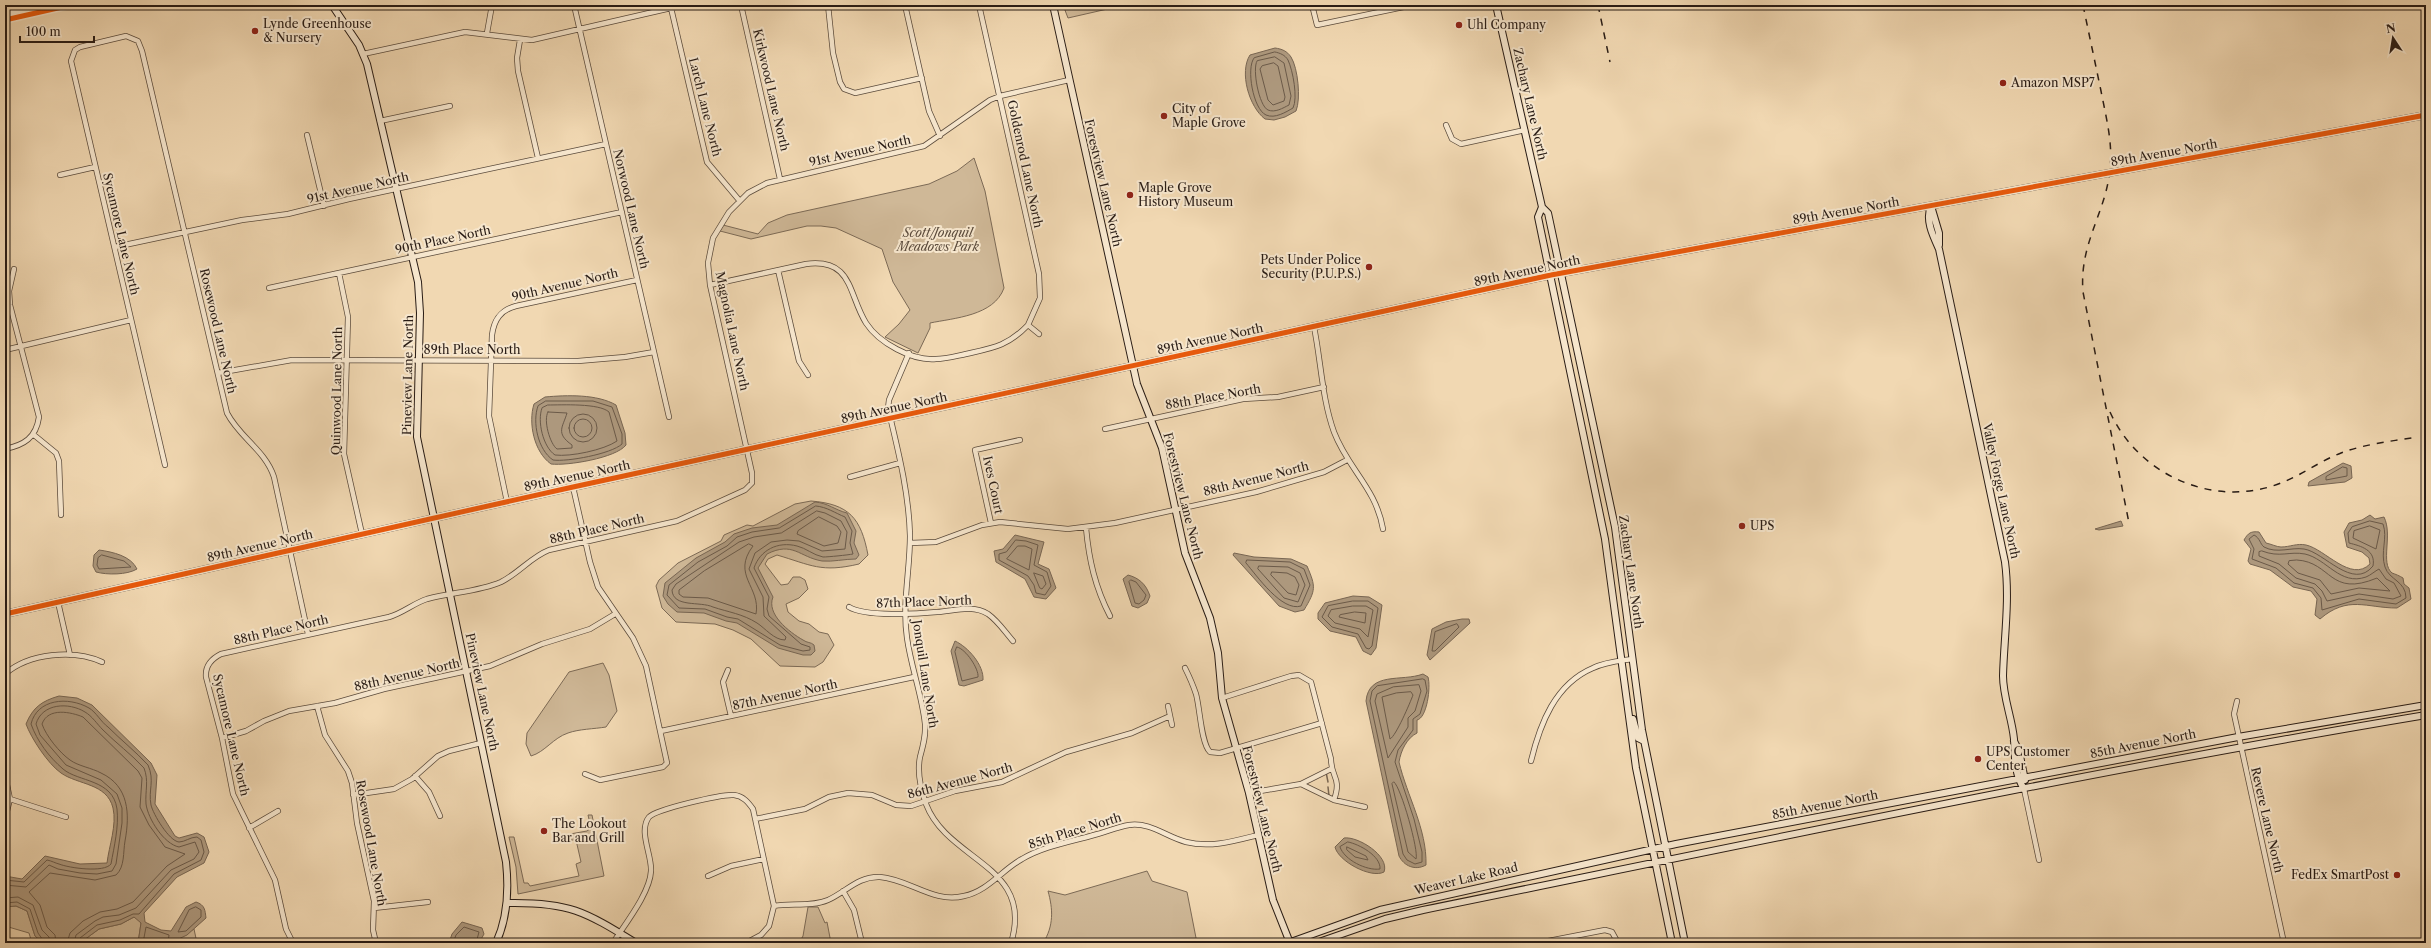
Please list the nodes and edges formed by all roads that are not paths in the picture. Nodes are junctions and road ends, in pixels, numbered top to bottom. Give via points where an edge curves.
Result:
1 (46, 5) edge
2 (332, 5) edge
3 (492, 5) edge
4 (574, 5) edge
5 (684, 5) edge
6 (742, 5) edge
7 (828, 5) edge
8 (905, 5) edge
9 (979, 5) edge
10 (1053, 5) edge
11 (1312, 5) edge
12 (1414, 5) edge
13 (1496, 5) edge
14 (671, 8) junction
15 (5, 14) edge
16 (580, 29) junction
17 (487, 33) junction
18 (117, 37) joint
19 (520, 40) junction
20 (363, 54) junction
21 (922, 78) junction
22 (1069, 80) junction
23 (1000, 96) junction
24 (450, 106) dead end
25 (2426, 115) edge
26 (380, 121) junction
27 (1446, 125) dead end
28 (1525, 130) junction
29 (307, 135) dead end
30 (940, 136) junction
31 (606, 144) junction
32 (538, 158) junction
33 (95, 167) junction
34 (60, 175) dead end
35 (780, 179) junction
36 (396, 189) junction
37 (739, 200) junction
38 (324, 206) junction
39 (1931, 206) junction
40 (1542, 207) junction
41 (622, 212) junction
42 (184, 232) junction
43 (114, 247) junction
44 (412, 256) junction
45 (14, 269) dead end
46 (778, 270) junction
47 (339, 273) junction
48 (1562, 273) junction
49 (1551, 275) junction
50 (637, 280) junction
51 (710, 285) junction
52 (269, 288) dead end
53 (131, 320) junction
54 (1028, 325) junction
55 (1314, 327) junction
56 (1039, 334) dead end
57 (20, 347) junction
58 (5, 350) edge
59 (654, 352) junction
60 (910, 353) junction
61 (346, 359) junction
62 (419, 360) junction
63 (491, 360) junction
64 (1133, 366) junction
65 (218, 374) junction
66 (808, 375) dead end
67 (1324, 387) junction
68 (669, 417) dead end
69 (891, 418) junction
70 (1150, 419) junction
71 (1105, 428) dead end
72 (34, 435) junction
73 (1020, 440) dead end
74 (5, 449) edge
75 (747, 450) junction
76 (1348, 460) junction
77 (900, 463) junction
78 (165, 465) dead end
79 (850, 477) dead end
80 (573, 487) junction
81 (507, 502) junction
82 (1176, 510) junction
83 (60, 515) dead end
84 (435, 518) junction
85 (991, 523) junction
86 (1086, 528) junction
87 (1383, 529) dead end
88 (362, 534) junction
89 (585, 542) junction
90 (910, 543) junction
91 (290, 550) junction
92 (450, 594) junction
93 (58, 602) junction
94 (849, 607) dead end
95 (905, 613) junction
96 (5, 614) edge
97 (615, 614) junction
98 (1110, 616) dead end
99 (308, 634) junction
100 (1013, 641) dead end
101 (70, 655) junction
102 (1632, 659) junction
103 (1621, 661) junction
104 (102, 662) dead end
105 (209, 664) joint
106 (1185, 668) dead end
107 (728, 670) dead end
108 (466, 672) junction
109 (5, 674) edge
110 (914, 677) junction
111 (1222, 698) junction
112 (1626, 701) junction
113 (2237, 701) dead end
114 (2426, 705) edge
115 (316, 706) junction
116 (1168, 706) dead end
117 (2426, 715) edge
118 (730, 716) junction
119 (1170, 716) junction
120 (1322, 723) junction
121 (1172, 726) dead end
122 (661, 731) junction
123 (2238, 737) junction
124 (222, 738) junction
125 (2014, 739) junction
126 (1644, 741) junction
127 (481, 743) junction
128 (2240, 747) junction
129 (1236, 748) junction
130 (1531, 762) dead end
131 (1331, 769) junction
132 (585, 774) dead end
133 (5, 775) edge
134 (415, 776) junction
135 (2025, 777) junction
136 (2018, 779) junction
137 (1301, 784) junction
138 (2024, 789) junction
139 (1249, 793) junction
140 (353, 795) junction
141 (10, 799) junction
142 (1334, 800) junction
143 (925, 801) junction
144 (1365, 807) dead end
145 (278, 811) dead end
146 (440, 816) dead end
147 (66, 817) dead end
148 (5, 819) edge
149 (755, 819) junction
150 (249, 828) junction
151 (1258, 835) junction
152 (1665, 847) junction
153 (1653, 850) junction
154 (764, 859) junction
155 (1667, 859) junction
156 (2039, 860) dead end
157 (1655, 861) junction
158 (708, 876) dead end
159 (999, 877) junction
160 (843, 891) junction
161 (428, 902) dead end
162 (508, 903) junction
163 (774, 906) junction
164 (374, 908) junction
165 (619, 933) junction
166 (293, 943) edge
167 (376, 943) edge
168 (496, 943) edge
169 (613, 943) edge
170 (636, 943) edge
171 (746, 943) edge
172 (862, 943) edge
173 (1011, 943) edge
174 (1289, 943) edge
175 (1316, 943) edge
176 (1538, 943) edge
177 (1618, 943) edge
178 (1672, 943) edge
179 (1685, 943) edge
180 (2284, 943) edge

1 - 15 street
2 - 20 street, Pineview Lane North
3 - 17 street
4 - 16 street, Norwood Lane North
5 - 14 street
6 - 35 street, Kirkwood Lane North
7 - 21 street via 833,53 844,89 855,93
8 - 21 street
9 - 23 street, Goldenrod Lane North
10 - 22 street, Forestview Lane North
11 - 12 street via 1317,25
13 - 28 street, Zachary Lane North
14 - 16 street
14 - 37 street, Larch Lane North via 707,162
16 - 19 street via 538,39
16 - 31 street, Norwood Lane North
17 - 19 street
17 - 20 street via 464,32
18 - 33 street, Sycamore Lane North via 86,44 75,50 72,56 72,66
18 - 42 street, Rosewood Lane North via 132,37 141,47
19 - 32 street via 518,71
20 - 26 street, Pineview Lane North
21 - 30 street via 931,118
22 - 23 street, 91st Avenue North
22 - 64 street, Forestview Lane North
23 - 30 street, 91st Avenue North via 980,106
23 - 54 street, Goldenrod Lane North via 1039,274 1040,298
24 - 26 street
25 - 39 street, 89th Avenue North
26 - 36 street, Pineview Lane North
27 - 28 street via 1452,139 1461,144
28 - 40 street, Zachary Lane North
29 - 38 street
30 - 35 street, 91st Avenue North via 911,151
31 - 32 street, 91st Avenue North
31 - 41 street, Norwood Lane North
32 - 36 street, 91st Avenue North
33 - 34 street
33 - 43 street, Sycamore Lane North
35 - 37 street, 91st Avenue North via 757,188
36 - 38 street, 91st Avenue North
36 - 44 street, Pineview Lane North
37 - 51 street, Magnolia Lane North via 721,222 714,238 708,263
38 - 42 street, 91st Avenue North
39 - 48 street, 89th Avenue North
39 - 125 street, Valley Forge Lane North via 1935,212 1939,249 2005,562 2008,598 2003,676
40 - 48 street, Zachary Lane North via 1548,213
40 - 49 street, Zachary Lane North via 1538,217
41 - 44 street, 90th Place North
41 - 50 street, Norwood Lane North
42 - 43 street, 91st Avenue North
42 - 65 street, Rosewood Lane North
43 - 53 street, Sycamore Lane North
44 - 47 street, 90th Place North
44 - 62 street, Pineview Lane North via 420,298
45 - 57 street via 9,297
46 - 51 street
46 - 60 street via 815,263 839,270 851,284 870,329 884,341
46 - 66 street via 799,361
47 - 52 street, 90th Place North
47 - 61 street, Quinwood Lane North via 348,317
48 - 49 street, 89th Avenue North
48 - 102 street, Zachary Lane North via 1615,527
49 - 55 street, 89th Avenue North
49 - 103 street, Zachary Lane North via 1606,539
50 - 59 street, Norwood Lane North
50 - 63 street, 90th Avenue North via 509,308 494,322
51 - 75 street, Magnolia Lane North
53 - 57 street
53 - 78 street, Sycamore Lane North
54 - 56 street
54 - 60 street via 1010,342 990,349 935,360
55 - 64 street, 89th Avenue North
55 - 67 street
57 - 58 street
57 - 72 street via 39,412
59 - 63 street, 89th Place North via 604,360
59 - 68 street, Norwood Lane North
60 - 69 street, Jonquil Lane North via 889,400
61 - 62 street, 89th Place North
61 - 65 street, 89th Place North via 282,361
61 - 88 street, Quinwood Lane North via 344,454
62 - 63 street, 89th Place North
62 - 84 street, Pineview Lane North via 417,436
63 - 81 street, 90th Avenue North via 489,416
64 - 69 street, 89th Avenue North
64 - 70 street, Forestview Lane North via 1141,398
65 - 91 street, Rosewood Lane North via 224,402 233,424 264,456 272,471
67 - 70 street, 88th Place North via 1278,397 1243,399
67 - 76 street via 1334,431
69 - 75 street, 89th Avenue North
69 - 77 street, Jonquil Lane North
70 - 71 street, 88th Place North
70 - 82 street, Forestview Lane North via 1162,448
72 - 74 street via 23,444
72 - 83 street via 56,454 59,461
73 - 85 street, Ives Court via 975,450
75 - 80 street, 89th Avenue North
75 - 89 street, 88th Place North via 753,478 745,490 677,521
76 - 82 street, 88th Avenue North via 1324,472 1256,492
76 - 87 street via 1373,496
77 - 79 street
77 - 90 street, Jonquil Lane North via 908,510
80 - 81 street, 89th Avenue North
80 - 89 street
81 - 84 street, 89th Avenue North
82 - 86 street, 88th Avenue North
82 - 111 street, Forestview Lane North via 1189,565 1208,609 1215,637
84 - 88 street, 89th Avenue North
84 - 92 street, Pineview Lane North
85 - 86 street, 88th Avenue North
85 - 90 street, 88th Avenue North via 936,542
86 - 98 street via 1092,572
88 - 91 street, 89th Avenue North
89 - 92 street, 88th Place North via 543,552 513,575 492,586
89 - 97 street via 598,587
90 - 95 street, Jonquil Lane North
91 - 93 street, 89th Avenue North
91 - 99 street, Rosewood Lane North
92 - 99 street, 88th Place North via 425,600 400,614
92 - 108 street, Pineview Lane North
93 - 96 street, 89th Avenue North
93 - 101 street
94 - 95 street, 87th Place North via 865,614
95 - 100 street, 87th Place North via 977,609 988,614
95 - 110 street, Jonquil Lane North
97 - 108 street, 88th Avenue North via 590,629 542,644 503,662
97 - 122 street via 633,638 646,666
99 - 105 street, 88th Place North via 221,654
101 - 104 street
101 - 109 street via 34,659
102 - 103 street
102 - 126 street, Zachary Lane North
103 - 112 street, Zachary Lane North
103 - 130 street via 1593,668 1561,693 1541,725
105 - 124 street, Sycamore Lane North via 206,677
106 - 129 street via 1196,695 1206,748 1215,753
107 - 118 street via 724,682
108 - 115 street, 88th Avenue North
108 - 127 street, Pineview Lane North
110 - 118 street, 87th Avenue North
110 - 143 street, Jonquil Lane North via 924,723 919,771
111 - 120 street via 1299,675 1311,682
111 - 129 street, Forestview Lane North
112 - 126 street via 1638,738
112 - 153 street, Zachary Lane North via 1636,768
113 - 123 street, Revere Lane North via 2234,714
114 - 123 street, 85th Avenue North
115 - 124 street, 88th Avenue North via 276,716 246,731
115 - 140 street, Rosewood Lane North via 325,735 348,771
116 - 119 street
117 - 128 street, 85th Avenue North
118 - 122 street, 87th Avenue North
119 - 121 street
119 - 143 street, 86th Avenue North via 1132,733 1066,752 1002,782 955,791
120 - 129 street
120 - 131 street
122 - 132 street via 667,763 663,767 600,780
123 - 128 street, Revere Lane North
123 - 135 street, 85th Avenue North
124 - 150 street, Sycamore Lane North via 233,794
125 - 135 street, Valley Forge Lane North via 2020,751
125 - 136 street, Valley Forge Lane North via 2013,752
126 - 152 street, Zachary Lane North
127 - 134 street via 438,756
127 - 162 street, Pineview Lane North via 506,862
128 - 138 street, 85th Avenue North
128 - 180 street, Revere Lane North
129 - 139 street, Forestview Lane North
131 - 137 street
131 - 142 street via 1338,780
133 - 141 street
134 - 140 street via 394,789
134 - 146 street via 429,792
135 - 136 street, 85th Avenue North
135 - 138 street, Valley Forge Lane North
136 - 138 street, Valley Forge Lane North
136 - 152 street, 85th Avenue North
137 - 139 street
137 - 142 street
138 - 155 street, 85th Avenue North
138 - 156 street, Valley Forge Lane North
139 - 151 street, Forestview Lane North
140 - 164 street, Rosewood Lane North
141 - 147 street
141 - 148 street
142 - 144 street
143 - 149 street, 86th Avenue North via 903,806 864,793 848,792 804,809
143 - 159 street, Jonquil Lane North via 946,834
145 - 150 street
149 - 154 street
149 - 165 street via 748,802 734,795 661,810 649,818 645,829 651,866 650,877 646,889
150 - 166 street, Sycamore Lane North via 274,880 286,929
151 - 159 street, 85th Place North via 1222,844 1202,845 1181,841 1150,827 1129,825 1042,850 1023,858
151 - 174 street, Forestview Lane North via 1273,900
152 - 153 street, 85th Avenue North
152 - 155 street, Zachary Lane North
153 - 157 street, Zachary Lane North
153 - 174 street, Weaver Lake Road via 1380,910
154 - 158 street via 732,866
154 - 163 street
155 - 157 street, Weaver Lake Road
155 - 179 street, Zachary Lane North
157 - 175 street, Weaver Lake Road via 1423,910
157 - 178 street, Zachary Lane North
159 - 160 street, 85th Place North via 963,897 936,896 880,877 858,881
159 - 173 street, Jonquil Lane North via 1011,896 1015,910 1016,925
160 - 163 street, 85th Place North via 820,902
160 - 172 street via 854,910
161 - 164 street
162 - 165 street via 566,906 594,917
162 - 168 street, Pineview Lane North
163 - 171 street via 769,926 761,935
164 - 167 street, Rosewood Lane North via 373,930
165 - 169 street
165 - 170 street
176 - 177 street via 1601,930 1611,931

